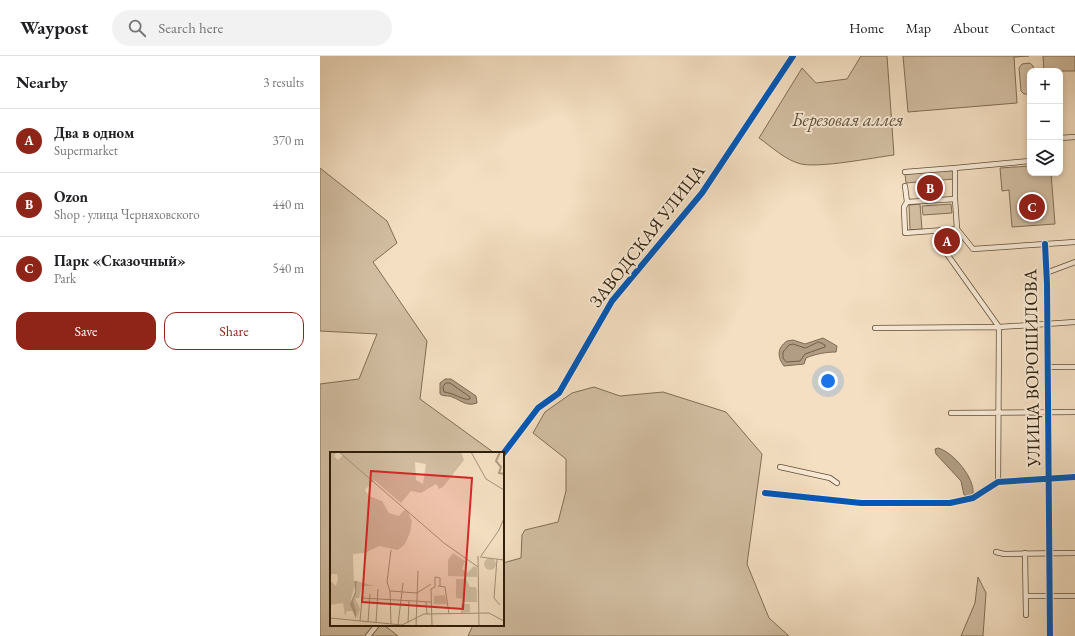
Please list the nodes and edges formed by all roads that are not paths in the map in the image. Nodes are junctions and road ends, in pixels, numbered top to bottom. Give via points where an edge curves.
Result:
1 (793, 56) edge
2 (1075, 137) edge
3 (1063, 138) edge
4 (1027, 161) edge
5 (956, 168) junction
6 (905, 172) dead end
7 (905, 186) dead end
8 (955, 199) junction
9 (907, 202) junction
10 (957, 229) junction
11 (1075, 242) edge
12 (1045, 244) junction
13 (946, 250) dead end
14 (1075, 262) edge
15 (1046, 273) junction
16 (1075, 322) edge
17 (1046, 324) junction
18 (999, 327) junction
19 (875, 328) dead end
20 (1047, 367) junction
21 (1075, 367) edge
22 (951, 412) dead end
23 (1048, 412) junction
24 (1075, 412) edge
25 (999, 413) junction
26 (504, 453) edge
27 (780, 467) dead end
28 (1075, 477) edge
29 (1049, 480) junction
30 (998, 482) junction
31 (837, 483) dead end
32 (765, 493) dead end
33 (996, 552) dead end
34 (1024, 553) junction
35 (1050, 553) junction
36 (1075, 553) edge
37 (1026, 596) junction
38 (1050, 596) junction
39 (1075, 596) edge
40 (1026, 616) dead end
41 (376, 626) edge
42 (368, 636) edge
43 (1050, 636) edge

1 - 26 street, ЗАВОДСКАЯ УЛИЦА via 702,193 612,301 559,393 538,408
2 - 3 street
4 - 5 street
5 - 6 street
5 - 8 street
7 - 9 street
8 - 9 street
8 - 10 street
9 - 10 street via 904,207 906,233
10 - 12 street via 973,249
11 - 12 street
12 - 15 street, УЛИЦА ВОРОШИЛОВА
13 - 18 street via 946,254
14 - 15 street
15 - 17 street, УЛИЦА ВОРОШИЛОВА
16 - 17 street
17 - 18 street
17 - 20 street, УЛИЦА ВОРОШИЛОВА
18 - 19 street
18 - 25 street
20 - 21 street
20 - 23 street, УЛИЦА ВОРОШИЛОВА
22 - 25 street
23 - 24 street
23 - 25 street
23 - 29 street, УЛИЦА ВОРОШИЛОВА
25 - 30 street
27 - 31 street via 830,478
28 - 29 street
29 - 30 street
29 - 35 street, УЛИЦА ВОРОШИЛОВА
30 - 32 street via 973,498 950,503 861,503
33 - 34 street
34 - 35 street
34 - 37 street
35 - 36 street
35 - 38 street, УЛИЦА ВОРОШИЛОВА
37 - 38 street
37 - 40 street
38 - 39 street
38 - 43 street, УЛИЦА ВОРОШИЛОВА
41 - 42 street

